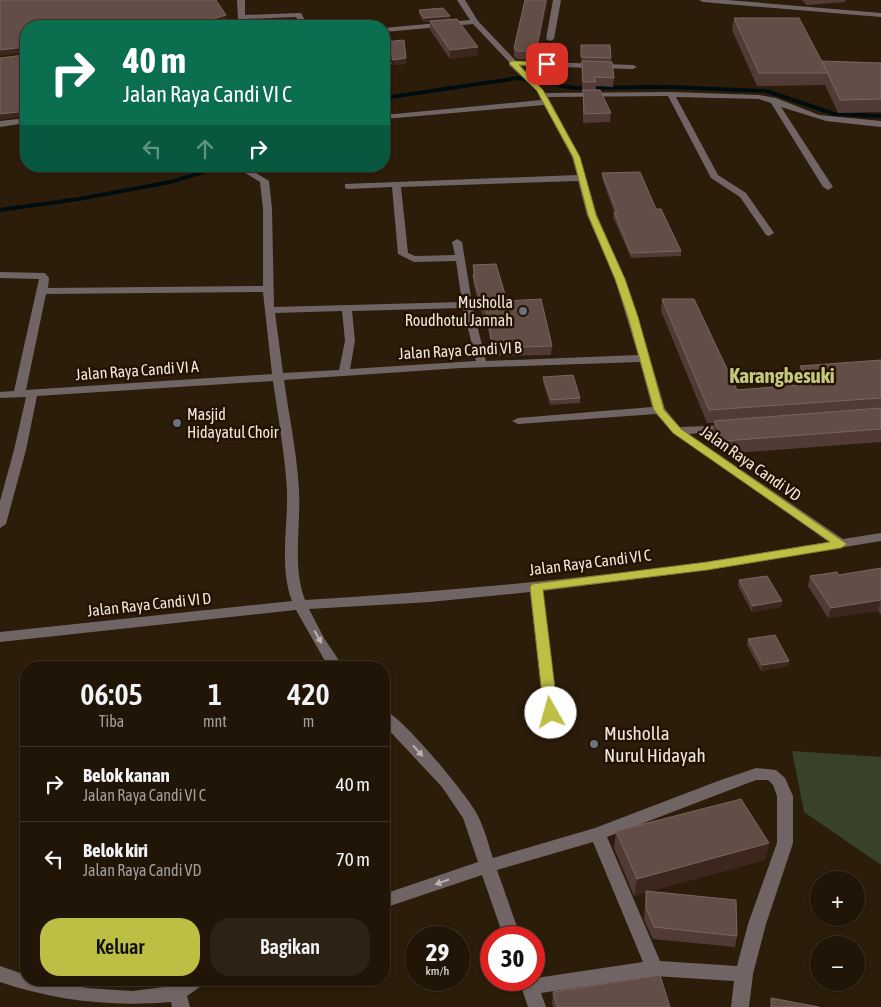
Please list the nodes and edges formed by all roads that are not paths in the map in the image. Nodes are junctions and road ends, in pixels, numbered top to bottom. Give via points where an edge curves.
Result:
1 (241, 0) edge
2 (461, 0) edge
3 (558, 0) edge
4 (703, 0) edge
5 (881, 15) edge
6 (243, 20) edge
7 (252, 20) edge
8 (301, 20) edge
9 (475, 22) junction
10 (390, 29) edge
11 (550, 38) dead end
12 (512, 63) junction
13 (634, 67) dead end
14 (671, 94) junction
15 (543, 96) junction
16 (773, 100) junction
17 (390, 116) edge
18 (20, 122) edge
19 (0, 124) edge
20 (881, 124) edge
21 (249, 172) edge
22 (582, 178) junction
23 (396, 184) junction
24 (348, 186) dead end
25 (828, 188) dead end
26 (769, 234) dead end
27 (457, 242) dead end
28 (460, 258) junction
29 (0, 275) edge
30 (268, 289) junction
31 (42, 291) junction
32 (467, 306) junction
33 (347, 308) junction
34 (270, 310) junction
35 (646, 358) junction
36 (482, 364) junction
37 (344, 373) junction
38 (277, 377) junction
39 (32, 393) junction
40 (19, 394) junction
41 (0, 395) edge
42 (659, 410) junction
43 (518, 421) dead end
44 (745, 426) edge
45 (677, 431) junction
46 (0, 524) edge
47 (881, 537) edge
48 (841, 544) junction
49 (536, 587) junction
50 (301, 605) junction
51 (0, 637) edge
52 (333, 661) edge
53 (551, 713) dead end
54 (390, 722) edge
55 (598, 834) junction
56 (488, 866) junction
57 (390, 899) edge
58 (509, 926) edge
59 (654, 968) junction
60 (0, 974) edge
61 (744, 974) junction
62 (20, 980) edge
63 (545, 981) edge
64 (38, 986) edge
65 (190, 986) edge
66 (532, 991) edge
67 (179, 1000) edge
68 (537, 1007) edge
69 (740, 1007) edge

1 - 6 street
2 - 9 street, Jalan Raya Candi VD
3 - 11 street
4 - 5 street
7 - 8 street via 298,15
9 - 10 street
9 - 12 street, Jalan Raya Candi VD
12 - 13 street
12 - 15 street, Jalan Raya Candi VD
14 - 15 street
14 - 16 street
14 - 26 street via 714,176 743,195
15 - 17 street
15 - 22 street, Jalan Raya Candi VD via 576,157
16 - 20 street via 833,120
16 - 25 street
18 - 19 street
21 - 30 street via 264,181 268,201
22 - 23 street
22 - 35 street, Jalan Raya Candi VD via 592,215 620,279
23 - 24 street
23 - 28 street via 403,254 414,259
27 - 28 street
28 - 32 street
29 - 31 street via 41,275 44,278
30 - 31 street
30 - 34 street
31 - 40 street
32 - 33 street
32 - 36 street
33 - 34 street
33 - 37 street via 350,341
34 - 38 street
35 - 36 street, Jalan Raya Candi VI B
35 - 42 street, Jalan Raya Candi VD
36 - 37 street, Jalan Raya Candi VI B
37 - 38 street, Jalan Raya Candi VI B
38 - 39 street, Jalan Raya Candi VI A
38 - 50 street via 292,480 295,590
39 - 40 street, Jalan Raya Candi VI A
39 - 46 street
40 - 41 street, Jalan Raya Candi VI A
42 - 43 street
42 - 45 street, Jalan Raya Candi VD
44 - 45 street
45 - 48 street, Jalan Raya Candi VD
47 - 48 street, Jalan Raya Candi VI C
48 - 49 street, Jalan Raya Candi VI C via 707,566
49 - 50 street, Jalan Raya Candi VI C
49 - 53 street
50 - 51 street, Jalan Raya Candi VI D
50 -> 52 street
54 -> 56 street via 447,783 470,816
55 - 56 street
55 - 59 street
55 - 61 street via 756,774 771,774 780,782 785,796 785,843 756,924
56 -> 57 street
56 - 58 street
59 - 61 street
59 - 63 street
60 - 62 street
61 - 69 street
64 - 67 street via 79,999 132,1004
65 - 67 street
66 - 68 street

